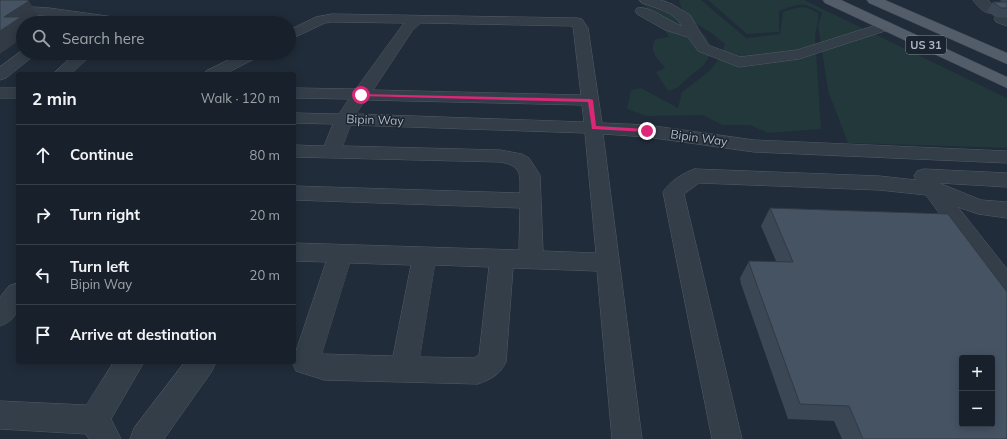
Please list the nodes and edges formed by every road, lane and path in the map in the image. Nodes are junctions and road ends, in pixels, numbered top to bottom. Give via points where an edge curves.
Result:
1 (830, 0) edge
2 (874, 0) edge
3 (980, 0) edge
4 (645, 6) edge
5 (0, 9) edge
6 (990, 10) dead end
7 (61, 16) edge
8 (417, 19) junction
9 (886, 26) junction
10 (296, 32) edge
11 (1003, 55) edge
12 (20, 60) edge
13 (77, 60) edge
14 (241, 60) edge
15 (63, 72) edge
16 (216, 72) edge
17 (0, 75) edge
18 (1007, 83) edge
19 (0, 93) edge
20 (16, 93) edge
21 (296, 93) edge
22 (361, 95) junction
23 (590, 100) junction
24 (296, 118) edge
25 (344, 119) junction
26 (594, 128) junction
27 (296, 151) edge
28 (330, 152) junction
29 (1007, 157) edge
30 (1007, 180) edge
31 (932, 189) junction
32 (296, 194) edge
33 (530, 202) junction
34 (1007, 210) edge
35 (296, 252) edge
36 (341, 253) junction
37 (425, 255) junction
38 (502, 258) junction
39 (531, 258) junction
40 (609, 262) junction
41 (1007, 287) edge
42 (16, 295) edge
43 (0, 315) edge
44 (129, 364) edge
45 (201, 364) edge
46 (404, 369) junction
47 (0, 415) edge
48 (100, 430) edge
49 (145, 439) edge
50 (627, 439) edge
51 (727, 439) edge

1 - 9 main road, US 31
2 - 11 main road, US 31
3 - 6 lane
4 - 9 lane via 667,7 685,18 703,48 739,62 799,54
5 - 7 lane via 49,12
8 - 10 lane via 332,18 321,20
8 - 22 lane via 407,28
8 - 23 lane via 577,22 581,28
9 - 18 main road, US 31
12 - 17 lane
13 - 15 lane
14 - 16 lane
19 - 20 lane
21 - 22 lane
22 - 23 lane
22 - 25 lane
23 - 26 lane
24 - 25 lane, Bipin Way
25 - 26 lane, Bipin Way
25 - 28 lane
26 - 29 lane, Bipin Way via 647,131 754,146
26 - 40 lane
27 - 28 lane
28 - 33 lane via 500,156 515,159 526,165 530,175
30 - 31 lane via 924,176
31 - 34 lane via 978,207
31 - 41 lane
31 - 51 lane via 879,183 695,176 673,192
32 - 33 lane
33 - 39 lane
35 - 36 lane
36 - 37 lane
36 - 46 lane via 306,362 324,367
37 - 38 lane
37 - 46 lane
38 - 39 lane
38 - 46 lane via 492,362 478,372
39 - 40 lane
40 - 50 lane
42 - 43 lane
44 - 48 lane
45 - 49 lane
47 - 48 lane

